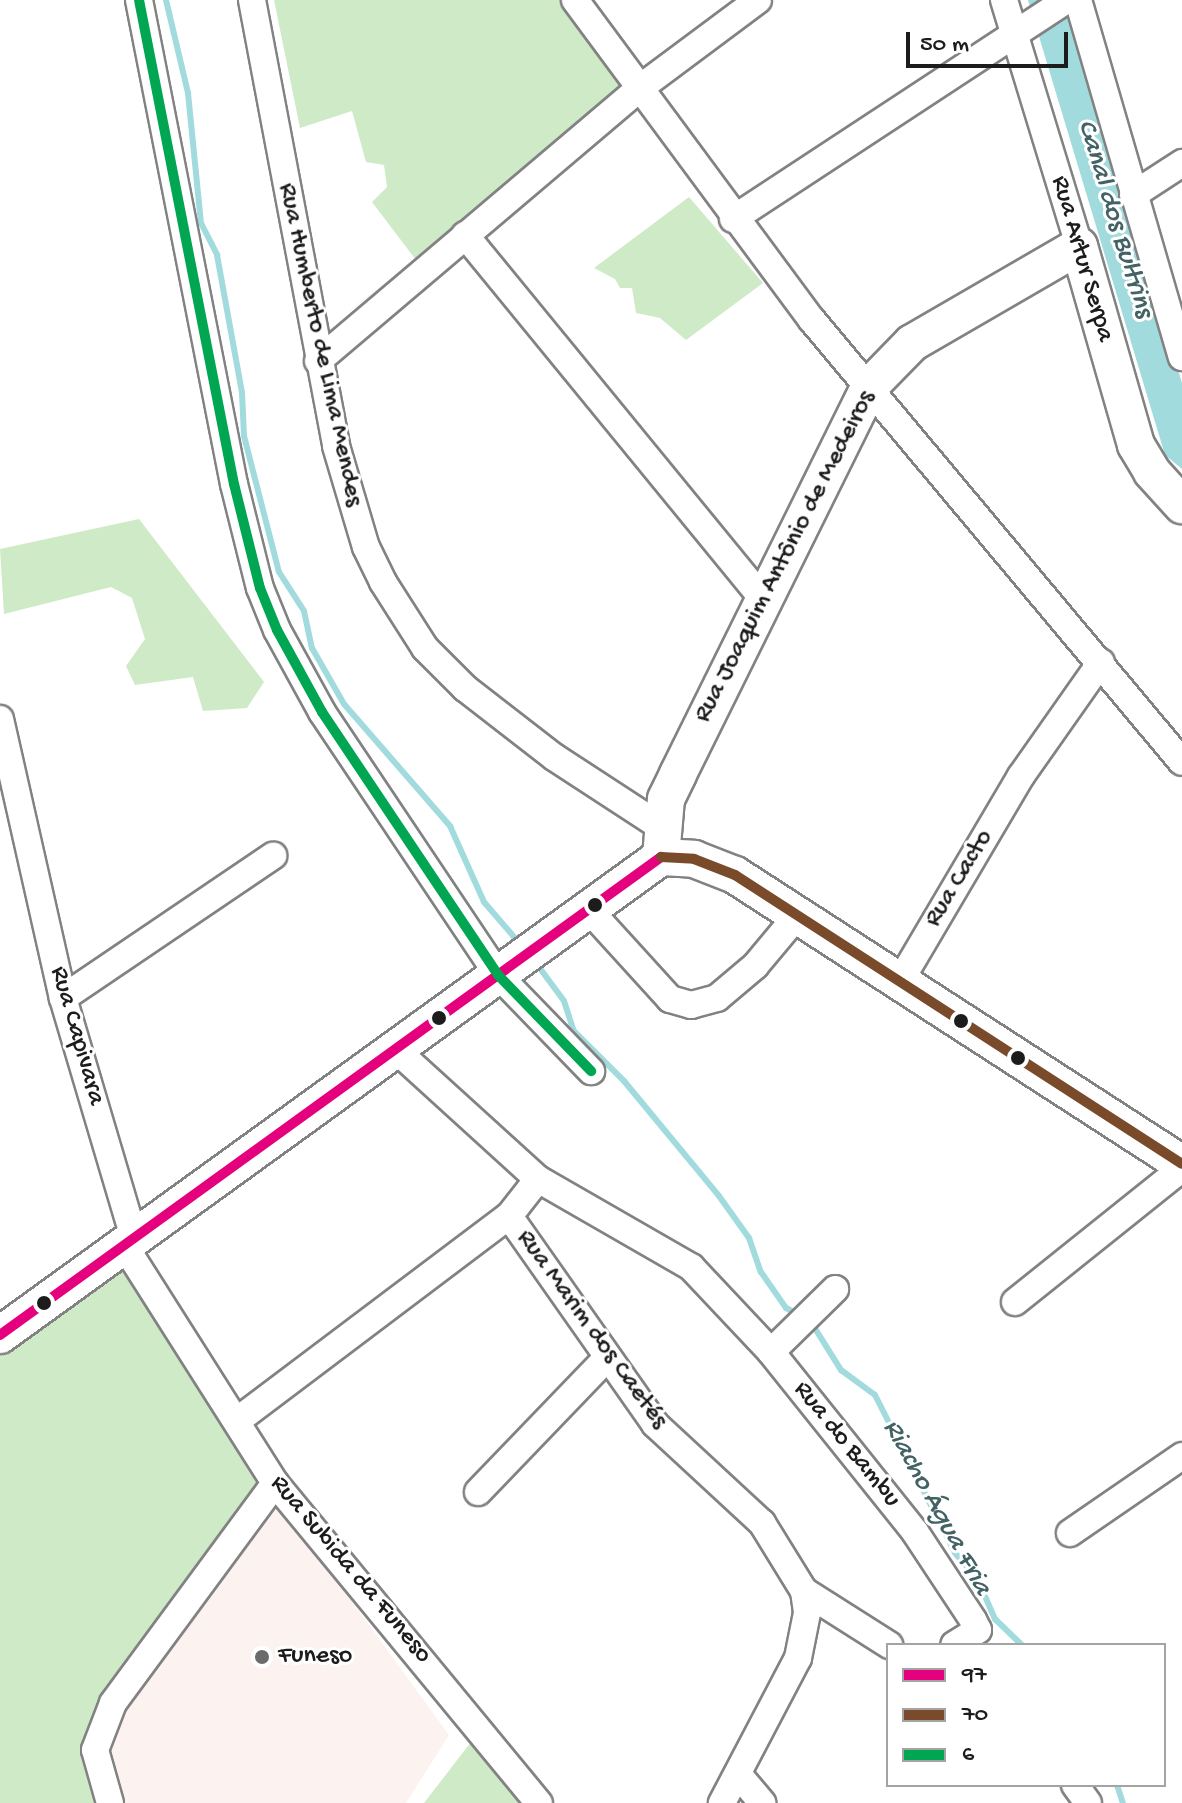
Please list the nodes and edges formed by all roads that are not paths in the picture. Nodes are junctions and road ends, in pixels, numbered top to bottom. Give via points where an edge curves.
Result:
1 (139, 0) edge
2 (252, 0) edge
3 (575, 0) edge
4 (758, 0) edge
5 (1004, 0) edge
6 (1066, 0) edge
7 (1078, 0) edge
8 (1023, 26) junction
9 (640, 88) junction
10 (1182, 163) edge
11 (1133, 195) junction
12 (733, 219) junction
13 (465, 235) junction
14 (1079, 246) junction
15 (1182, 357) edge
16 (318, 361) junction
17 (870, 386) junction
18 (1182, 505) edge
19 (765, 601) junction
20 (1101, 662) junction
21 (0, 719) edge
22 (1178, 758) edge
23 (662, 842) junction
24 (273, 856) dead end
25 (590, 911) junction
26 (796, 917) junction
27 (501, 973) junction
28 (899, 983) junction
29 (63, 998) junction
30 (396, 1050) junction
31 (591, 1071) dead end
32 (1182, 1166) edge
33 (538, 1179) junction
34 (509, 1216) junction
35 (129, 1241) junction
36 (835, 1289) dead end
37 (1015, 1302) dead end
38 (0, 1335) edge
39 (771, 1352) junction
40 (607, 1358) junction
41 (238, 1420) junction
42 (1182, 1456) edge
43 (275, 1483) junction
44 (478, 1492) dead end
45 (1070, 1533) dead end
46 (804, 1591) junction
47 (984, 1637) edge
48 (886, 1643) edge
49 (962, 1643) edge
50 (738, 1774) junction
51 (110, 1803) edge
52 (539, 1803) edge
53 (722, 1803) edge
54 (762, 1803) edge

1 - 27 street via 198,319 260,588 322,712
2 - 16 street, Rua Humberto de Lima Mendes
3 - 9 street
4 - 9 street
5 - 8 street, Rua Artur Serpa
6 - 8 street
7 - 11 street
8 - 12 street
8 - 14 street, Rua Artur Serpa
9 - 12 street
9 - 13 street
10 - 11 street
11 - 15 street
12 - 17 street
13 - 16 street
13 - 19 street
14 - 17 street, Rua Joaquim Antônio de Medeiros via 912,343
14 - 18 street, Rua Artur Serpa via 1136,445
16 - 23 street, Rua Humberto de Lima Mendes via 366,547 425,648 465,688
17 - 19 street, Rua Joaquim Antônio de Medeiros
17 - 20 street
19 - 23 street, Rua Joaquim Antônio de Medeiros via 666,799
20 - 22 street
20 - 28 street, Rua Cacto via 1021,776
21 - 29 street, Rua Capivara
23 - 25 street
23 - 26 street, Rua Humberto de Lima Mendes via 735,875
24 - 29 street
25 - 26 street via 670,999 691,1005 717,998
25 - 27 street
26 - 28 street, Rua Humberto de Lima Mendes
27 - 30 street
27 - 31 street
28 - 32 street, Rua Humberto de Lima Mendes
29 - 35 street, Rua Capivara
30 - 33 street, Rua do Bambu
30 - 35 street
32 - 37 street
33 - 34 street, Rua Marim dos Caetés
33 - 39 street, Rua do Bambu via 691,1267
34 - 40 street, Rua Marim dos Caetés
34 - 41 street
35 - 38 street
35 - 41 street, Rua Subida da Funeso
36 - 39 street
39 - 47 street, Rua do Bambu via 915,1532
40 - 44 street
40 - 46 street, Rua Marim dos Caetés via 655,1424 762,1523
41 - 43 street, Rua Subida da Funeso
42 - 45 street
43 - 51 street via 113,1703 95,1750
43 - 52 street, Rua Subida da Funeso
46 - 48 street
46 - 50 street via 807,1613 798,1658
47 - 49 street, Rua do Bambu
50 - 53 street
50 - 54 street

